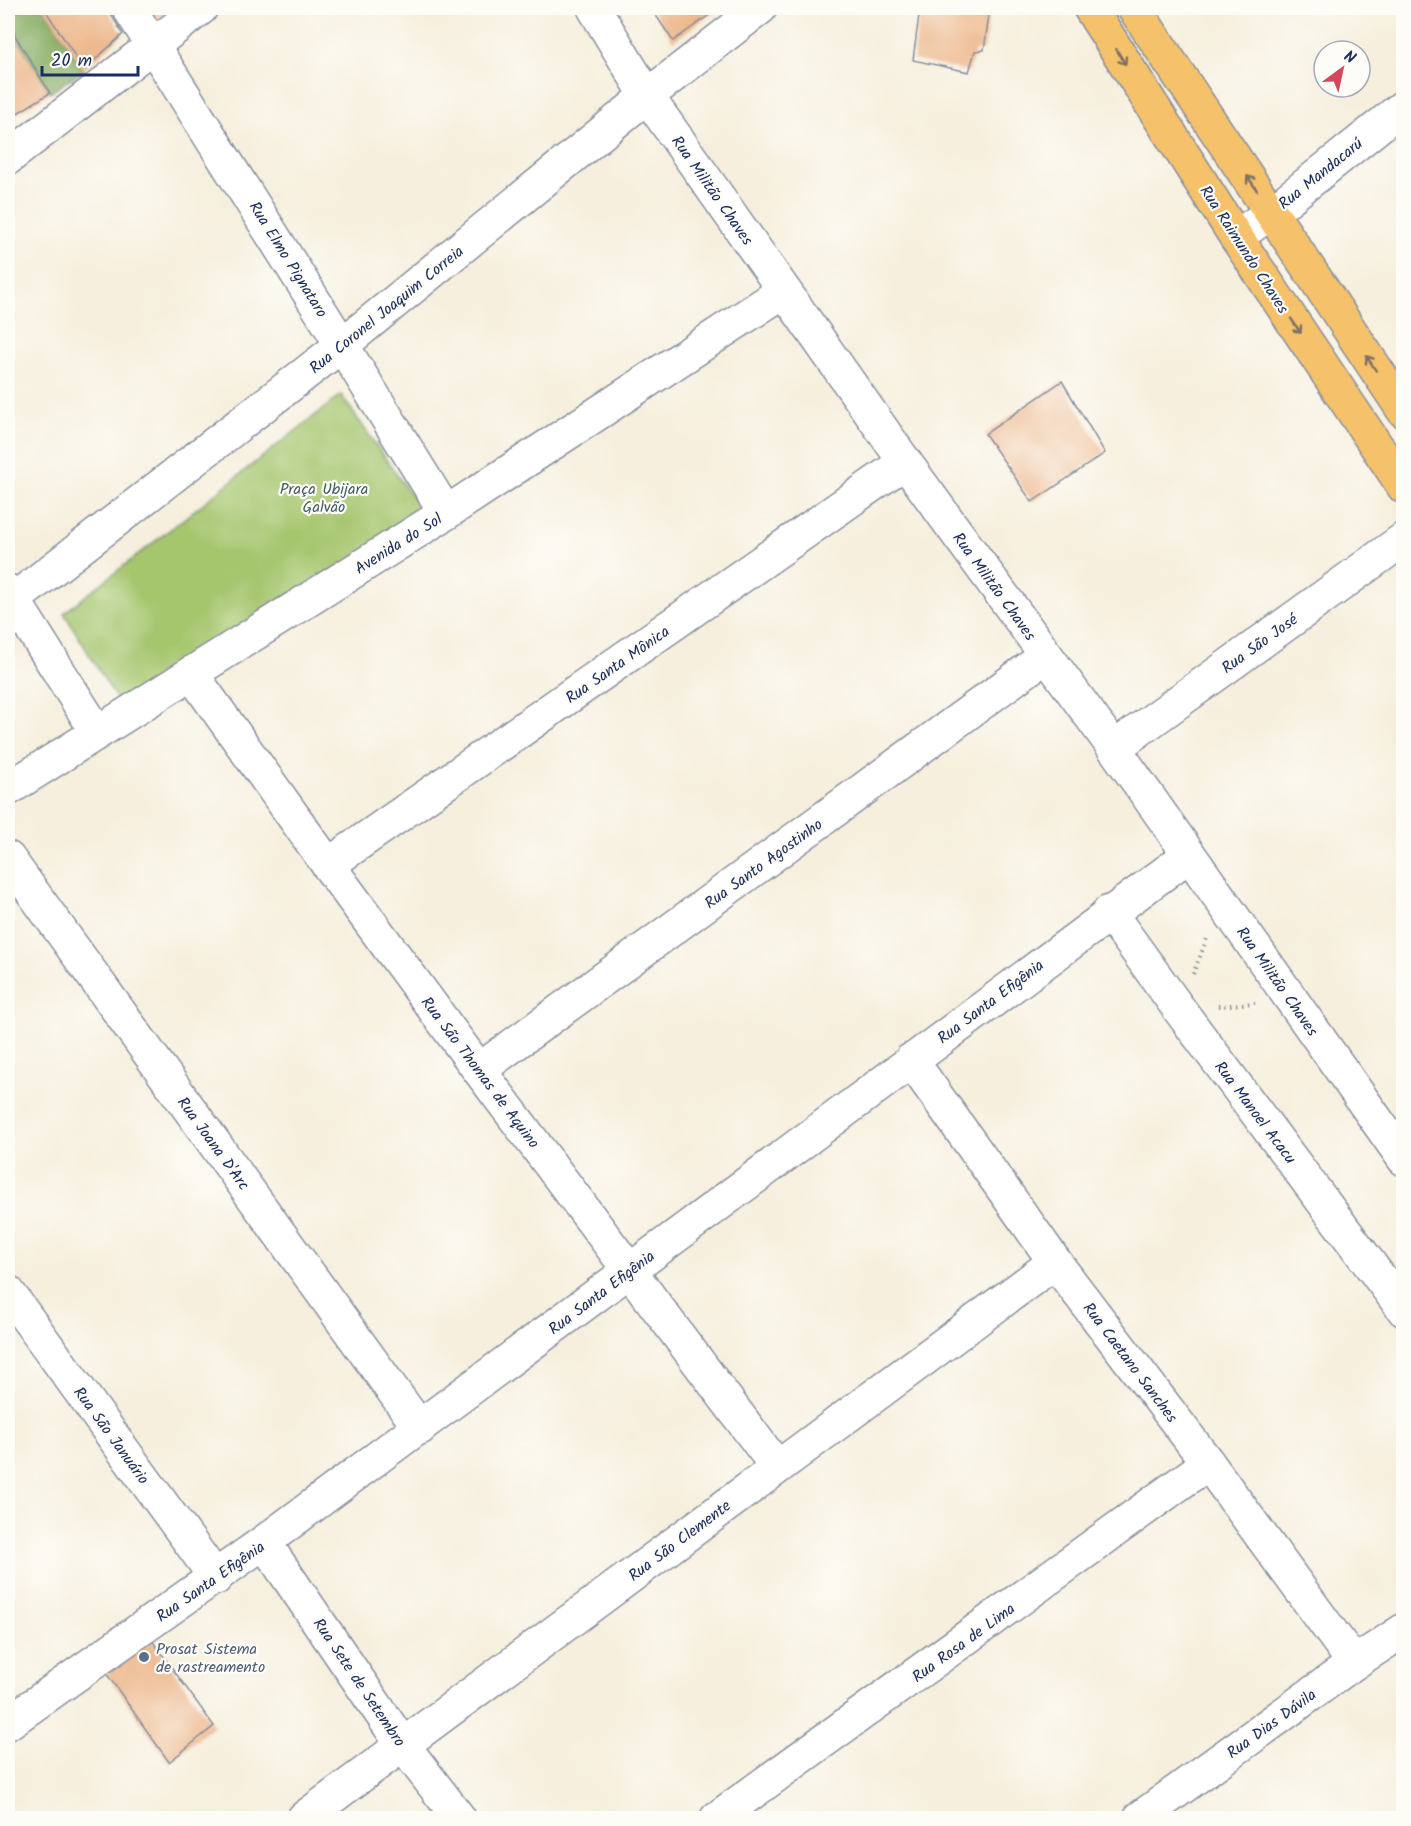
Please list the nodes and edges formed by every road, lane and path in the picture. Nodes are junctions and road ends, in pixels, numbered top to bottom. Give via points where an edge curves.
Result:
1 (129, 8) edge
2 (201, 8) edge
3 (594, 8) edge
4 (760, 8) edge
5 (1090, 8) edge
6 (1134, 8) edge
7 (153, 45) junction
8 (647, 96) junction
9 (1404, 106) edge
10 (8, 158) edge
11 (1272, 212) junction
12 (1236, 237) junction
13 (784, 291) junction
14 (342, 345) junction
15 (1404, 411) edge
16 (905, 462) junction
17 (1404, 487) edge
18 (446, 513) junction
19 (1404, 539) edge
20 (9, 599) edge
21 (1046, 656) junction
22 (191, 673) junction
23 (97, 732) junction
24 (1114, 748) junction
25 (8, 789) edge
26 (1189, 855) junction
27 (8, 858) edge
28 (328, 866) junction
29 (1222, 902) junction
30 (1109, 912) junction
31 (1292, 1000) junction
32 (1179, 1010) junction
33 (911, 1060) junction
34 (479, 1070) junction
35 (1404, 1159) edge
36 (1055, 1262) junction
37 (630, 1270) junction
38 (8, 1292) edge
39 (1404, 1310) edge
40 (420, 1428) junction
41 (1208, 1463) junction
42 (777, 1467) junction
43 (264, 1542) junction
44 (216, 1578) junction
45 (1404, 1630) edge
46 (1354, 1663) junction
47 (8, 1721) edge
48 (402, 1744) junction
49 (304, 1818) edge
50 (459, 1818) edge
51 (717, 1818) edge
52 (1140, 1818) edge

1 - 7 street, Rua Elmo Pignataro
2 - 7 street
3 - 8 street, Rua Militão Chaves
4 - 8 street, Rua Coronel Joaquim Correia
5 -> 12 main road, Rua Raimundo Chaves
11 -> 6 main road
7 - 10 street
7 - 14 street, Rua Elmo Pignataro
8 - 13 street, Rua Militão Chaves
8 - 14 street, Rua Coronel Joaquim Correia
9 - 11 street, Rua Mandacarú
11 - 12 street, Rua Mandacarú
15 -> 11 main road
12 -> 17 main road, Rua Raimundo Chaves
13 - 16 street, Rua Militão Chaves
13 - 18 street, Avenida do Sol
14 - 18 street, Rua Elmo Pignataro
14 - 20 street, Rua Coronel Joaquim Correia
16 - 21 street, Rua Militão Chaves
16 - 28 street, Rua Santa Mônica
18 - 22 street, Avenida do Sol
19 - 24 street, Rua São José
20 - 23 street
21 - 24 street, Rua Militão Chaves
21 - 34 street, Rua Santo Agostinho
22 - 23 street, Avenida do Sol
22 - 28 street, Rua São Thomas de Aquino
23 - 25 street, Avenida do Sol
24 - 26 street, Rua Militão Chaves
26 - 29 street, Rua Militão Chaves
26 - 30 street, Rua Santa Efigênia
27 - 40 street, Rua Joana D'Arc
28 - 34 street, Rua São Thomas de Aquino
29 - 31 street, Rua Militão Chaves
29 - 32 path
30 - 32 street, Rua Manoel Acacu
30 - 33 street, Rua Santa Efigênia
31 - 32 path
31 - 35 street, Rua Militão Chaves
32 - 39 street, Rua Manoel Acacu
33 - 36 street, Rua Caetano Sanches
33 - 37 street, Rua Santa Efigênia
34 - 37 street, Rua São Thomas de Aquino
36 - 41 street, Rua Caetano Sanches
36 - 42 street, Rua São Clemente
37 - 40 street, Rua Santa Efigênia
37 - 42 street, Rua São Thomas de Aquino
38 - 44 street, Rua São Januário
40 - 43 street, Rua Santa Efigênia
41 - 46 street, Rua Caetano Sanches
41 - 51 street, Rua Rosa de Lima
42 - 48 street, Rua São Clemente
43 - 44 street, Rua Santa Efigênia
43 - 48 street, Rua Sete de Setembro
44 - 47 street, Rua Santa Efigênia
45 - 46 street, Rua Dias Dávila
46 - 52 street, Rua Dias Dávila
48 - 49 street, Rua São Clemente
48 - 50 street, Rua Sete de Setembro

